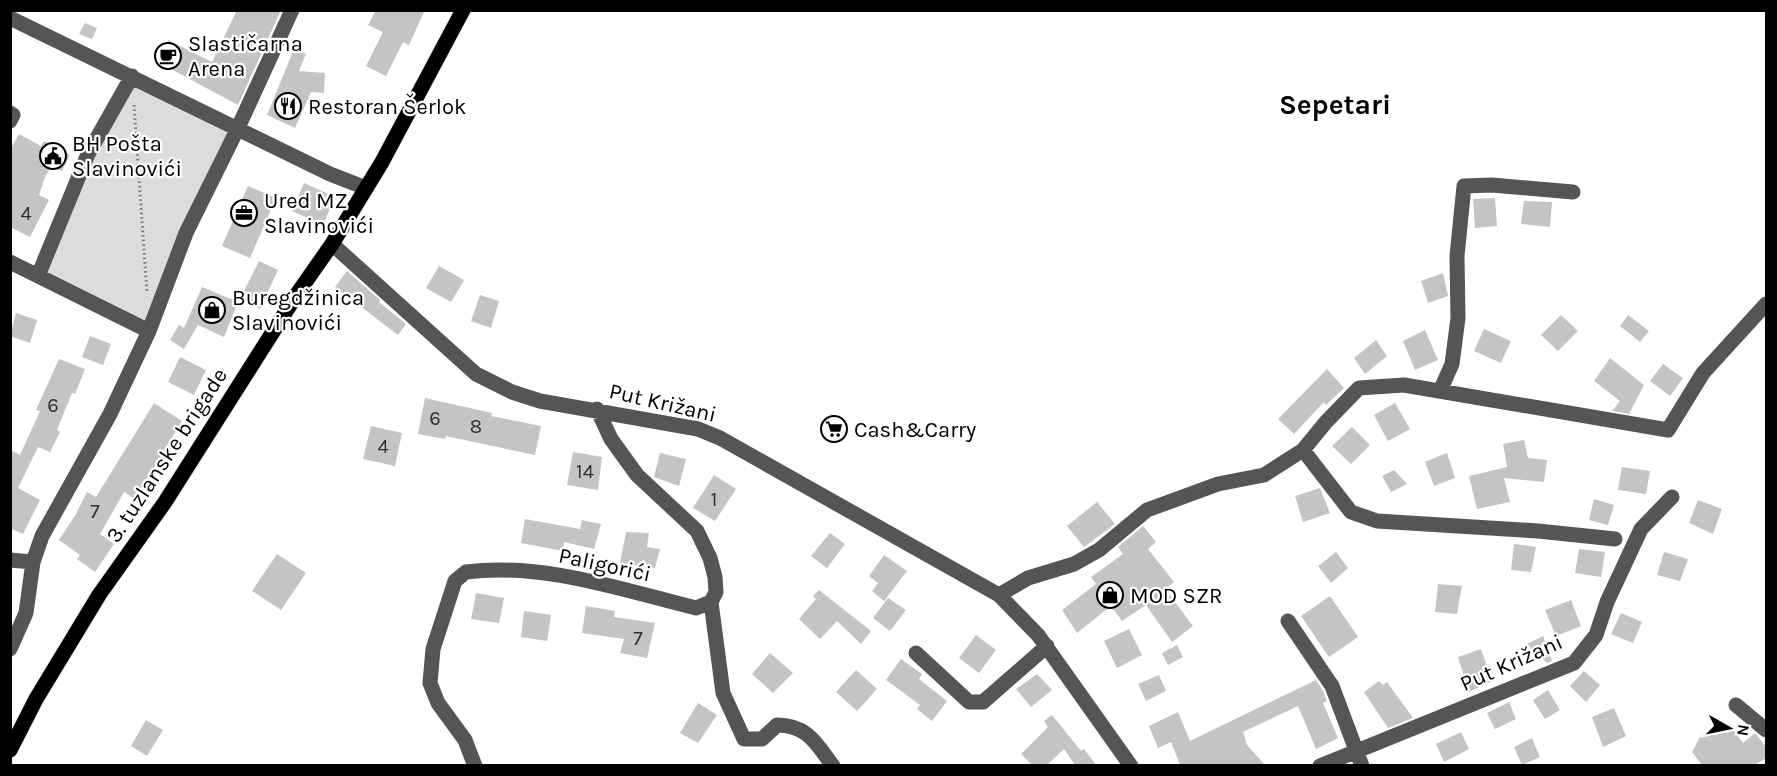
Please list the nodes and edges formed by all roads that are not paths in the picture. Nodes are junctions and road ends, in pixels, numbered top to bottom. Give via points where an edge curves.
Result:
1 (292, 10) edge
2 (463, 10) edge
3 (10, 18) edge
4 (132, 76) junction
5 (10, 113) edge
6 (10, 121) edge
7 (237, 129) junction
8 (366, 188) junction
9 (1573, 192) dead end
10 (332, 244) junction
11 (10, 262) edge
12 (38, 276) junction
13 (1767, 304) edge
14 (149, 331) junction
15 (1440, 391) junction
16 (597, 409) junction
17 (1303, 450) junction
18 (1672, 497) dead end
19 (1615, 539) dead end
20 (10, 560) edge
21 (33, 562) junction
22 (999, 595) junction
23 (711, 602) junction
24 (1288, 621) dead end
25 (1047, 646) junction
26 (10, 649) edge
27 (916, 653) dead end
28 (1736, 705) dead end
29 (1767, 730) edge
30 (10, 750) edge
31 (1358, 759) edge
32 (475, 765) edge
33 (833, 765) edge
34 (1131, 765) edge
35 (1320, 765) edge

1 - 7 street
2 - 8 main road, 3. tuzlanske brigade
3 - 4 street
4 - 7 street
4 - 12 street via 88,154
5 - 6 street via 14,115
7 - 8 street
7 - 14 street via 186,233
8 - 10 main road, 3. tuzlanske brigade
9 - 15 street via 1464,186 1457,256 1458,318 1452,364
10 - 16 street, Put Križani via 476,374 512,392
10 - 30 main road, 3. tuzlanske brigade via 165,502 99,595
11 - 12 street
12 - 14 street
13 - 15 street via 1703,373 1668,430
14 - 21 street via 110,414 42,536
15 - 17 street via 1404,385 1359,388
16 - 22 street, Put Križani via 698,429 720,438
16 - 23 street via 611,439 637,475 697,531 715,577 716,592
17 - 19 street via 1351,512 1377,521
17 - 22 street via 1264,475 1218,484 1147,510 1099,550 1074,564 1028,578
18 - 31 street, Put Križani via 1641,529 1596,635 1574,663
20 - 21 street
21 - 26 street via 26,614
22 - 25 street, Put Križani
23 - 32 street, Paligorići via 696,608 565,576 522,571 466,572 455,581 437,638 430,682 438,704 465,740
23 - 33 street via 723,693 744,739 762,739 777,725 794,725 813,739
24 - 31 street via 1332,686
25 - 27 street via 982,702 969,702
25 - 34 street, Put Križani
28 - 29 street
31 - 35 street, Put Križani

